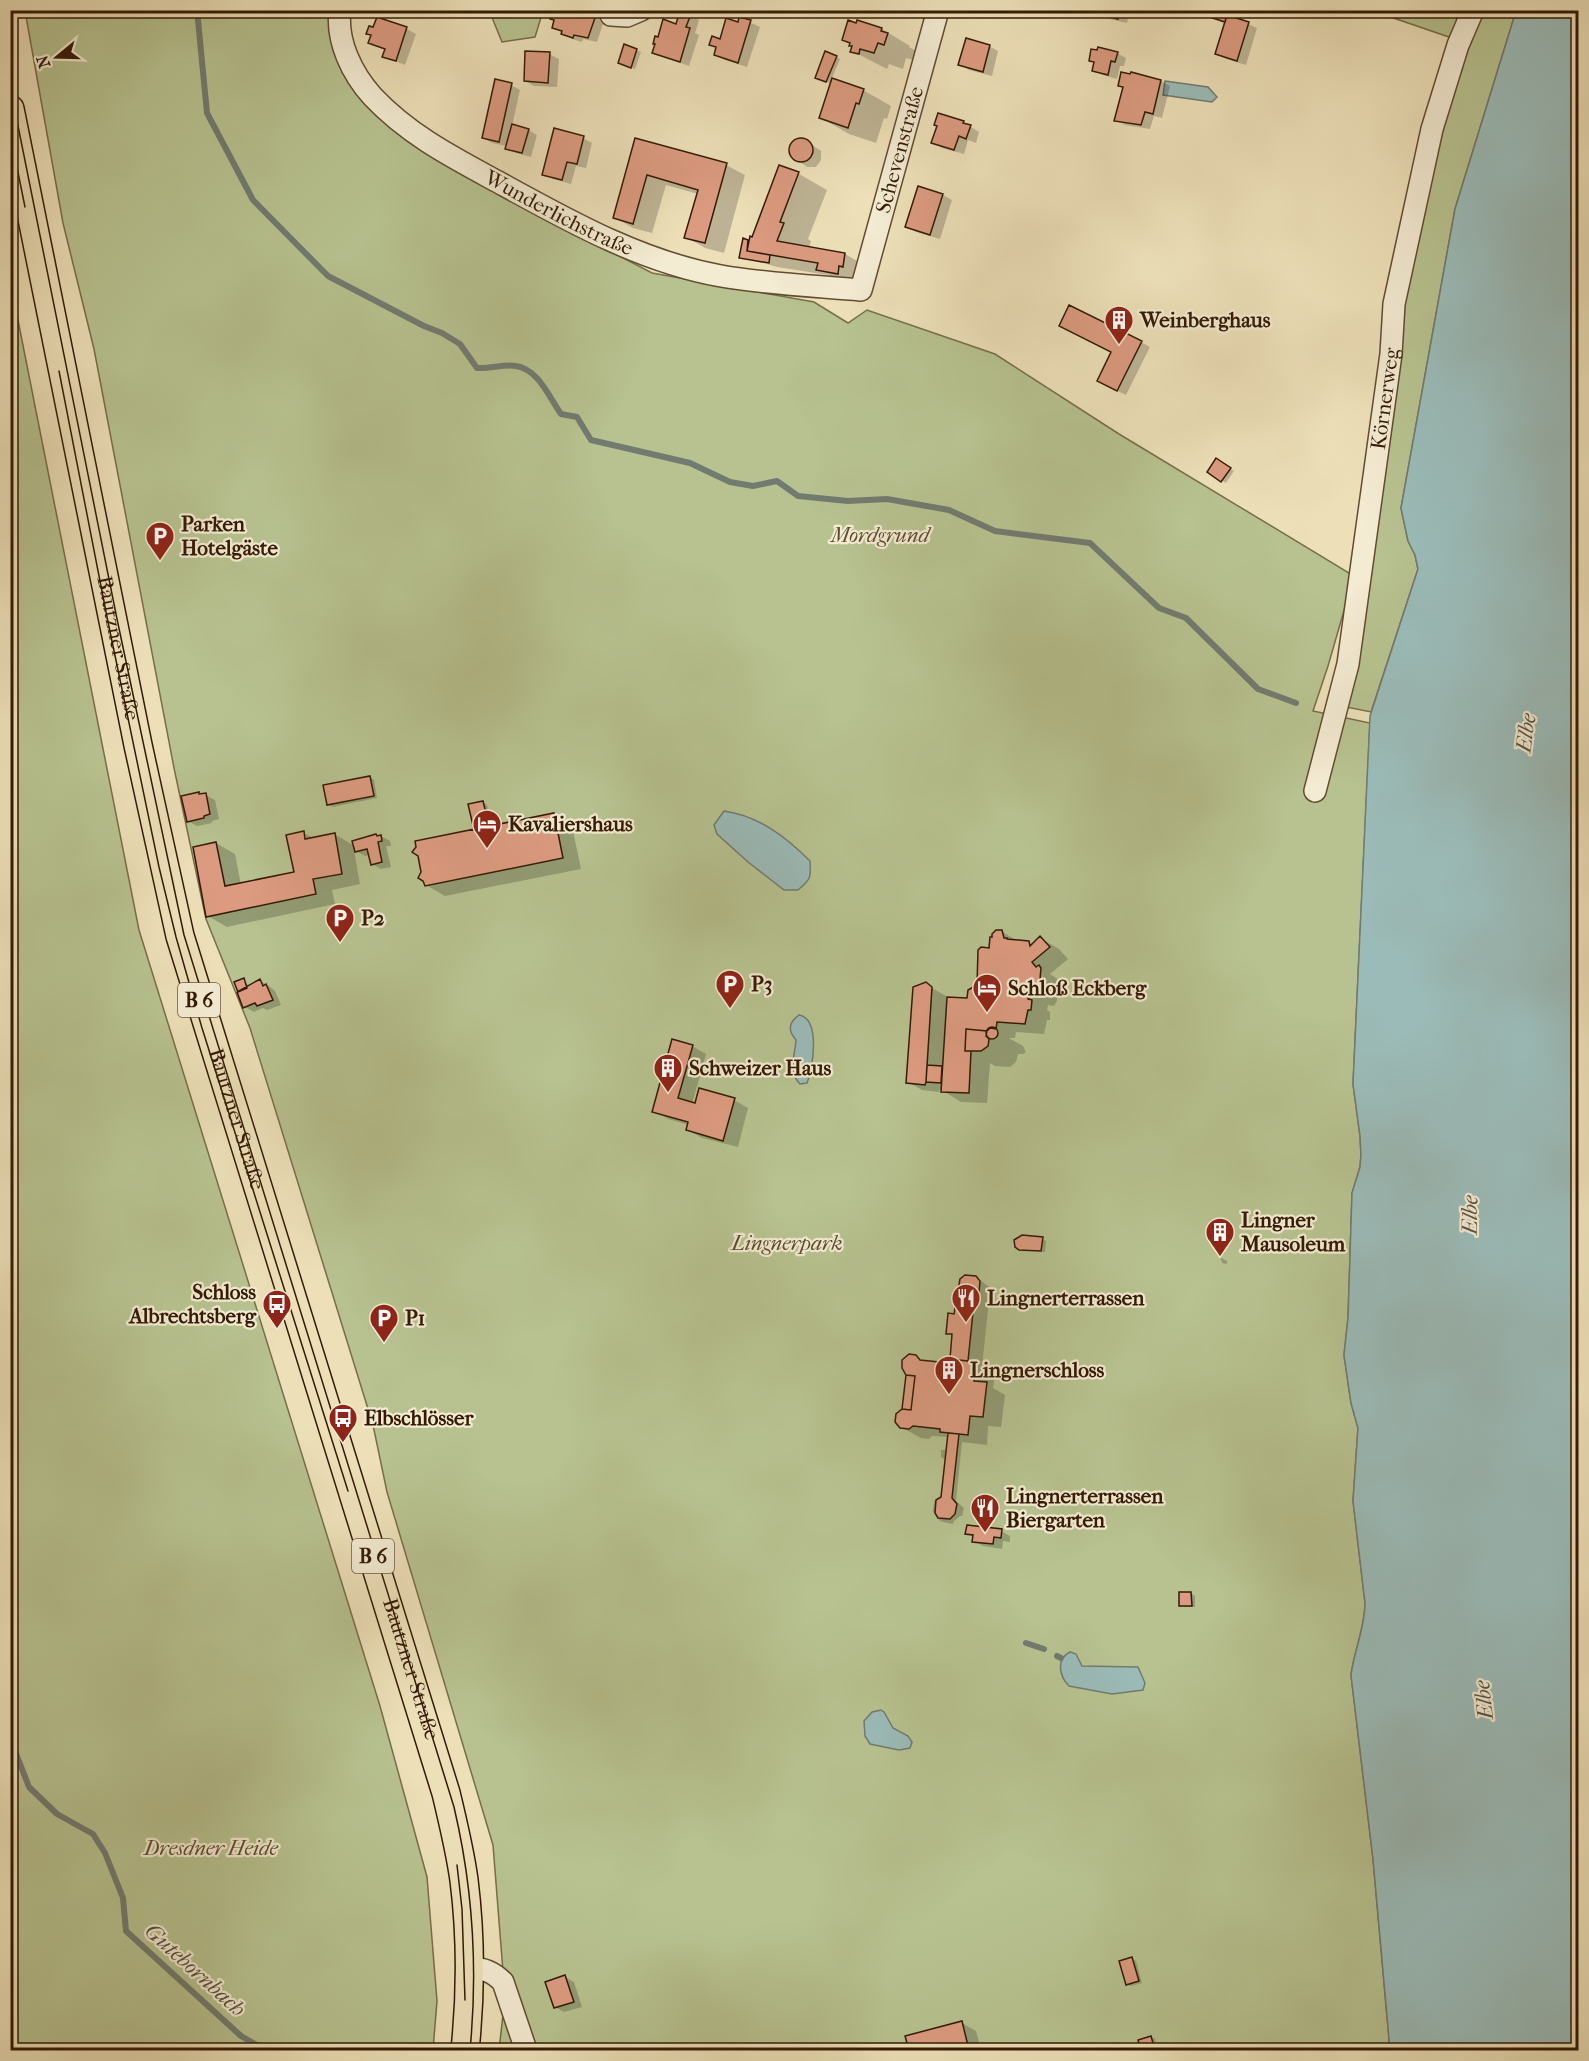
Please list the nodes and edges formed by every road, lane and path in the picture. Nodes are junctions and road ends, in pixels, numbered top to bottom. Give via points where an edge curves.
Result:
1 (340, 10) edge
2 (640, 10) edge
3 (1473, 10) edge
4 (937, 11) edge
5 (611, 15) dead end
6 (10, 109) edge
7 (861, 290) joint
8 (1315, 791) dead end
9 (470, 1968) junction
10 (465, 2050) edge
11 (526, 2050) edge

1 - 7 street, Wunderlichstraße via 338,25 344,50 371,95 393,116 425,142 560,216 650,257 721,276
2 - 5 street via 627,16
3 - 8 street, Körnerweg via 1432,129 1394,304 1391,354 1348,664
4 - 7 street, Schevenstraße
6 - 9 main road, Bautzner Straße / B 6 via 180,936 446,1793 464,1879
9 - 10 main road, Bautzner Straße / B 6
9 - 11 street via 485,1969 503,1982

